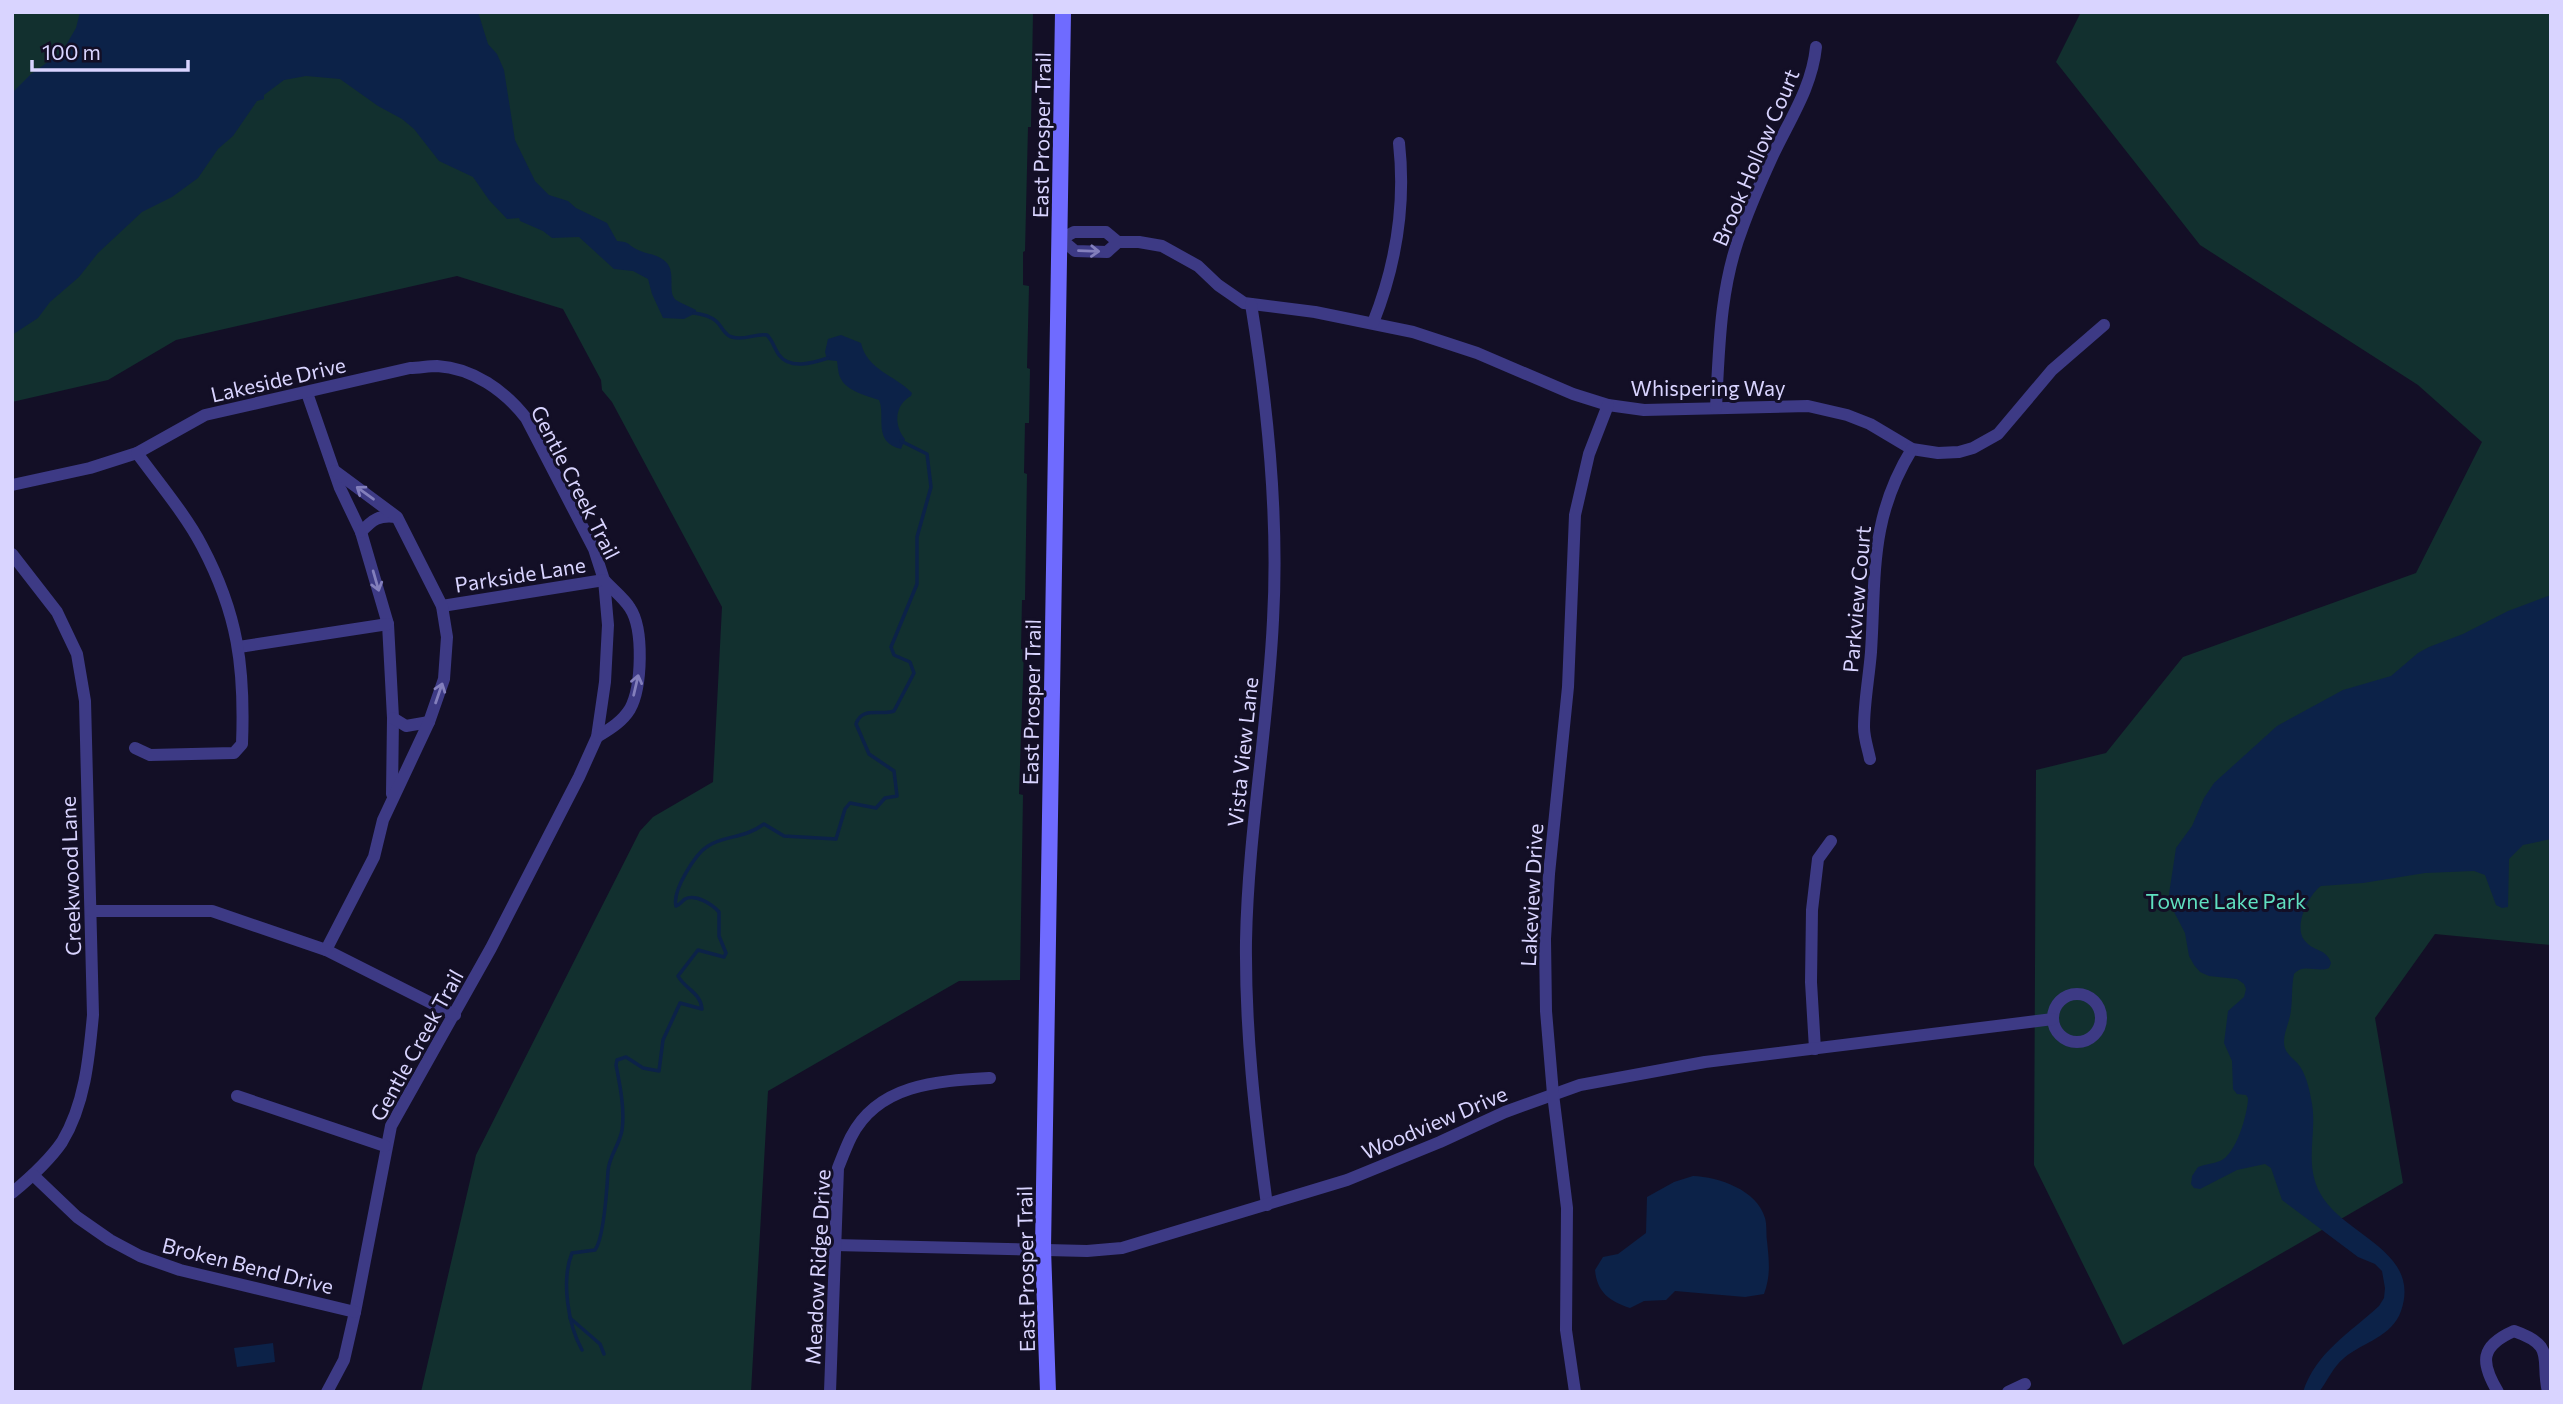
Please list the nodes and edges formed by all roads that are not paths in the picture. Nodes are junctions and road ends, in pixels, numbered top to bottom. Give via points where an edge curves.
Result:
1 (1063, 12) edge
2 (1816, 47) dead end
3 (1399, 143) dead end
4 (1061, 239) junction
5 (1118, 242) junction
6 (1251, 304) junction
7 (1373, 323) junction
8 (2104, 325) dead end
9 (438, 366) joint
10 (307, 393) junction
11 (1608, 405) junction
12 (1716, 408) junction
13 (1912, 449) junction
14 (138, 453) junction
15 (335, 471) junction
16 (13, 485) edge
17 (397, 517) junction
18 (361, 532) junction
19 (12, 554) edge
20 (604, 580) junction
21 (442, 606) junction
22 (388, 624) junction
23 (239, 648) junction
24 (393, 718) junction
25 (429, 722) junction
26 (597, 737) junction
27 (135, 748) dead end
28 (1870, 759) dead end
29 (392, 800) junction
30 (1831, 841) dead end
31 (90, 911) junction
32 (326, 950) junction
33 (455, 1015) junction
34 (2053, 1019) dead end
35 (1815, 1049) junction
36 (990, 1077) dead end
37 (1553, 1094) junction
38 (237, 1096) dead end
39 (385, 1146) junction
40 (33, 1175) junction
41 (12, 1193) edge
42 (1267, 1205) junction
43 (834, 1245) junction
44 (1043, 1249) junction
45 (355, 1312) junction
46 (2025, 1384) dead end
47 (327, 1392) edge
48 (830, 1392) edge
49 (1048, 1392) edge
50 (1575, 1392) edge
51 (2008, 1392) edge
52 (2498, 1392) edge
53 (2548, 1392) edge

1 - 4 main road, East Prosper Trail
2 - 12 street, Brook Hollow Court via 1807,86 1743,226 1728,272
3 - 7 street via 1399,230
4 - 5 street, Whispering Way via 1074,232 1106,232
4 -> 5 street, Whispering Way via 1075,251 1107,252
4 - 44 main road, East Prosper Trail
5 - 6 street, Whispering Way via 1150,244 1177,253 1237,300
6 - 7 street, Whispering Way
6 - 42 street, Vista View Lane via 1267,418 1274,550 1269,693 1246,940 1251,1080
7 - 11 street, Whispering Way via 1477,353
8 - 13 street, Whispering Way via 2052,370 2009,424 1987,442 1950,453
9 - 10 street, Lakeside Drive via 410,368
9 - 20 street, Gentle Creek Trail via 489,383 526,418 594,550
10 - 14 street, Lakeside Drive via 205,415
10 - 15 street
11 - 12 street, Whispering Way via 1644,410
11 - 37 street, Lakeview Drive via 1580,487 1572,550 1568,687 1545,939
12 - 13 street, Whispering Way via 1789,405 1830,410 1870,424
13 - 28 street, Parkview Court via 1884,509 1875,549 1864,729
14 - 16 street, Lakeside Drive
14 - 23 street via 201,544 225,594
17 -> 15 street
15 - 18 street
17 - 18 street via 374,518
17 - 21 street
18 -> 22 street
19 - 31 street, Creekwood Lane via 57,612 77,654 85,701
20 - 21 street, Parkside Lane
20 - 26 street, Gentle Creek Trail via 608,625
26 -> 20 street, Gentle Creek Trail via 618,724 631,708 639,670 638,631 631,608
25 -> 21 street via 444,679 447,637
22 - 23 street
22 - 24 street
23 - 27 street via 242,744 234,753 150,755
24 - 25 street via 406,726
24 - 29 street
25 - 29 street
26 - 33 street, Gentle Creek Trail
29 - 32 street via 374,858
30 - 35 street via 1818,859 1812,910
31 - 32 street via 212,911
31 - 40 street, Creekwood Lane via 93,1015 89,1058 79,1103 61,1142
32 - 33 street
33 - 39 street, Gentle Creek Trail via 390,1126
34 - 35 street, Woodview Drive
35 - 37 street, Woodview Drive via 1642,1072
36 - 43 street, Meadow Ridge Drive via 937,1081 876,1105 852,1135 838,1168
37 - 42 street, Woodview Drive via 1347,1180
37 - 50 street, Lakeview Drive via 1567,1208 1566,1331
38 - 39 street
39 - 45 street, Gentle Creek Trail
40 - 41 street, Creekwood Lane
40 - 45 street, Broken Bend Drive via 77,1217 140,1256
42 - 44 street, Woodview Drive via 1122,1248
43 - 44 street, Woodview Drive
43 - 48 street, Meadow Ridge Drive
44 - 49 main road, East Prosper Trail
45 - 47 street, Gentle Creek Trail via 344,1360
46 - 51 street
52 - 53 street via 2488,1372 2486,1353 2493,1343 2514,1331 2540,1345

